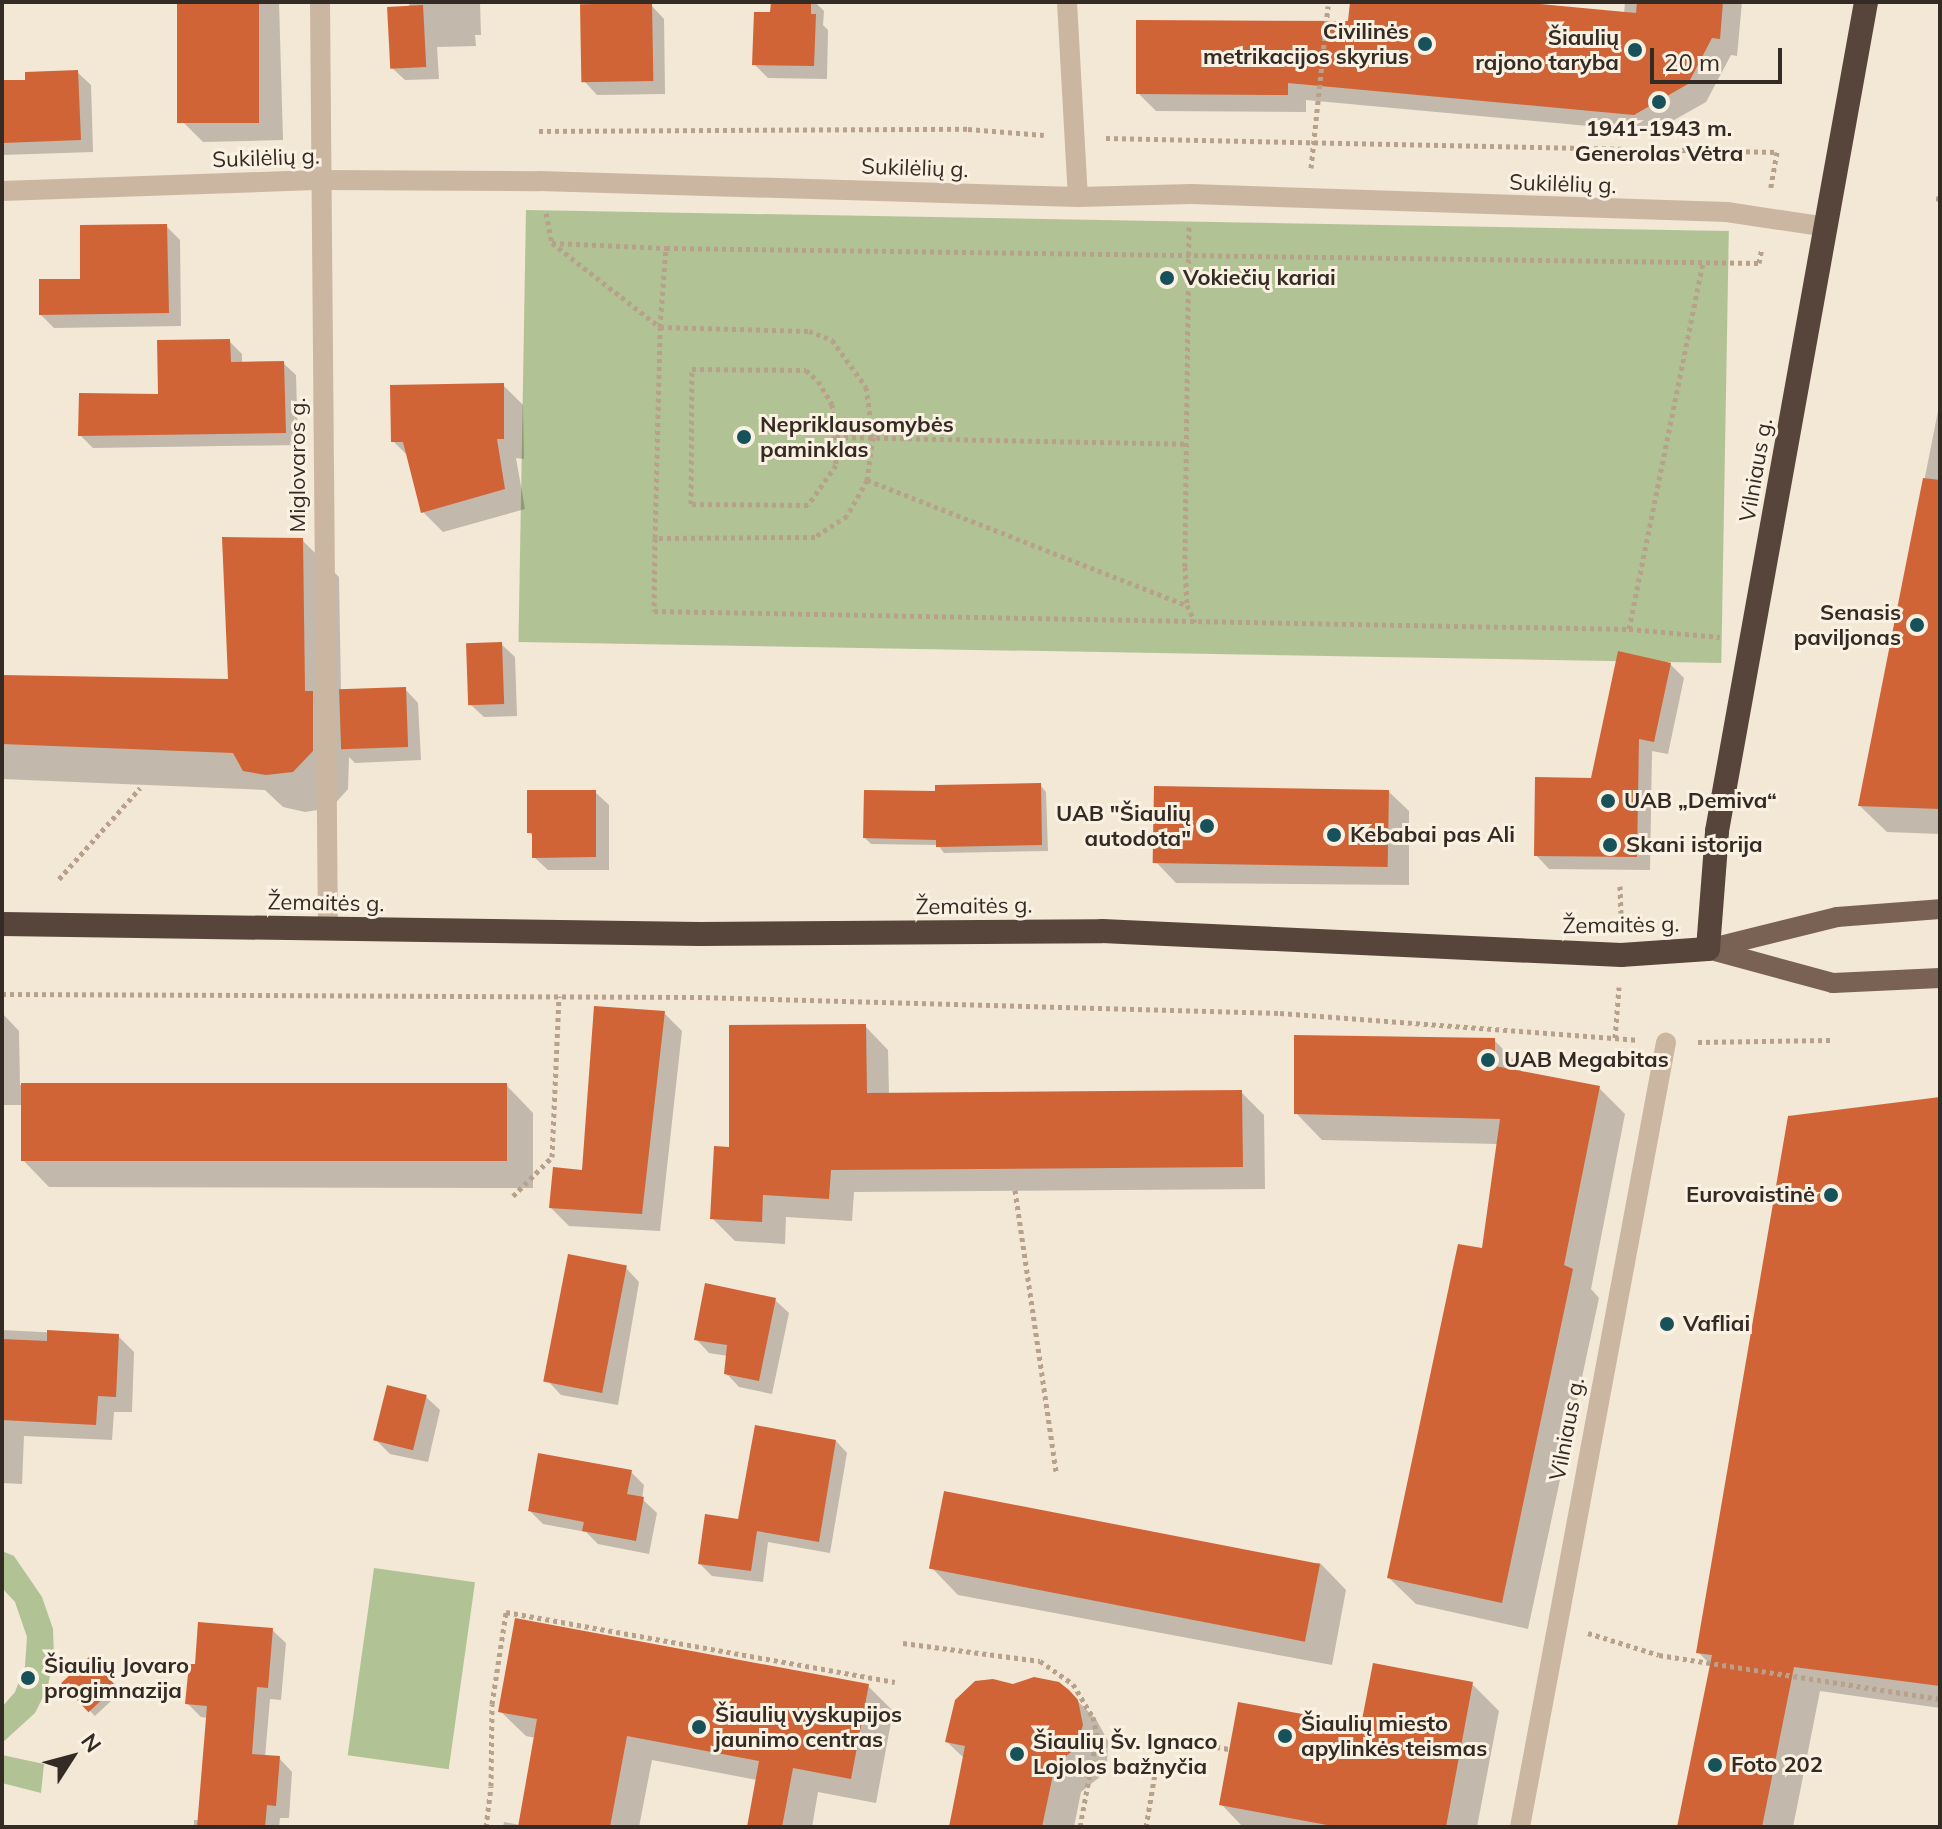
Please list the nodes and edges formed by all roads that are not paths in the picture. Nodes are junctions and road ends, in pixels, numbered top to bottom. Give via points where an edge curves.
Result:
1 (320, 2) edge
2 (1067, 2) edge
3 (1866, 2) edge
4 (322, 180) junction
5 (2, 191) edge
6 (1078, 197) junction
7 (1826, 227) junction
8 (1940, 909) edge
9 (2, 924) edge
10 (328, 929) junction
11 (1708, 949) junction
12 (1940, 978) edge
13 (1666, 1042) road end
14 (1520, 1827) edge

1 - 4 street, Miglovaros g.
2 - 6 street
3 - 7 highway, Vilniaus g.
4 - 5 street, Sukilėlių g.
4 - 6 street, Sukilėlių g.
4 - 10 street, Miglovaros g.
6 - 7 street, Sukilėlių g. via 1191,194 1727,212
7 - 11 highway, Vilniaus g. via 1717,831
8 - 11 main road via 1837,917
9 - 10 highway, Žemaitės g.
10 - 11 highway, Žemaitės g. via 700,934 1102,931 1621,955
11 - 12 main road, Žemaitės g. via 1833,983
13 - 14 street, Vilniaus g.

